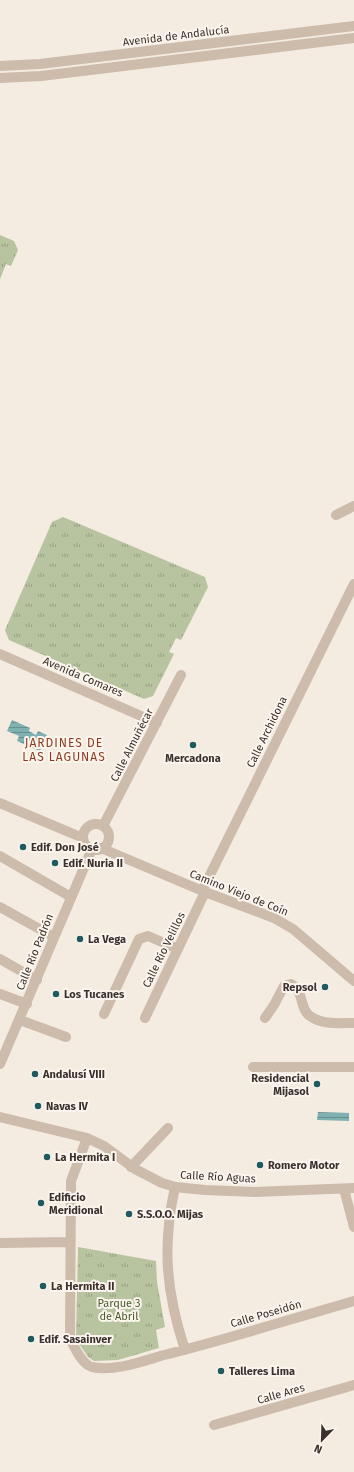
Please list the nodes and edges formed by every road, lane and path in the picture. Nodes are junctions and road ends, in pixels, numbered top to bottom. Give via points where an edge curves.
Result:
1 (354, 26) edge
2 (354, 38) edge
3 (0, 66) edge
4 (0, 78) edge
5 (354, 506) edge
6 (336, 515) dead end
7 (354, 584) edge
8 (0, 654) edge
9 (181, 675) dead end
10 (157, 722) junction
11 (0, 803) edge
12 (103, 826) junction
13 (82, 838) junction
14 (97, 849) junction
15 (0, 856) edge
16 (203, 892) junction
17 (71, 897) junction
18 (0, 907) edge
19 (54, 937) junction
20 (178, 949) junction
21 (0, 959) edge
22 (37, 980) junction
23 (354, 981) edge
24 (0, 994) edge
25 (27, 1004) junction
26 (104, 1014) dead end
27 (145, 1018) dead end
28 (265, 1018) dead end
29 (20, 1020) junction
30 (354, 1023) edge
31 (66, 1037) dead end
32 (1, 1059) edge
33 (253, 1067) dead end
34 (354, 1067) edge
35 (0, 1117) edge
36 (168, 1128) dead end
37 (88, 1138) junction
38 (131, 1167) junction
39 (175, 1187) junction
40 (349, 1188) edge
41 (354, 1227) edge
42 (70, 1242) junction
43 (0, 1243) edge
44 (354, 1301) edge
45 (184, 1350) junction
46 (354, 1385) edge
47 (214, 1425) dead end

1 - 3 street, Avenida de Andalucía via 40,64
2 - 4 street via 41,76
5 - 6 street
7 - 16 street, Calle Archidona
8 - 10 street, Avenida Comares
9 - 10 street, Calle Almuñécar
10 - 12 street, Calle Almuñécar
11 - 13 street
12 - 13 street via 96,823 88,826
12 - 14 street via 108,832 109,839
13 - 14 street via 85,844
14 - 16 street, Camino Viejo de Coín
14 - 17 street, Calle Río Padrón
15 - 17 street
16 - 20 street, Calle Río Velillos
16 - 23 street, Camino Viejo de Coín via 274,918 293,929
17 - 19 street, Calle Río Padrón
18 - 19 street
19 - 22 street, Calle Río Padrón
20 - 26 street via 148,936 139,939
20 - 27 street, Calle Río Velillos
21 - 22 street
22 - 25 street, Calle Río Padrón
24 - 25 street
25 - 29 street, Calle Río Padrón
28 - 30 street via 284,986 291,984 299,990 306,1013 310,1016 322,1022
29 - 31 street
29 - 32 street, Calle Río Padrón
33 - 34 street
35 - 37 street, Calle Río Aguas
36 - 38 street
37 - 38 street, Calle Río Aguas via 104,1146
37 - 42 street, Calle Poseidón via 71,1181
38 - 39 street, Calle Río Aguas via 150,1178
39 - 40 street, Calle Río Aguas via 255,1192
39 - 45 street via 169,1211 166,1266 176,1323
40 - 41 street
42 - 43 street
42 - 45 street, Calle Poseidón via 70,1339 81,1358 90,1366 100,1368 120,1366
44 - 45 street, Calle Poseidón
46 - 47 street, Calle Ares

